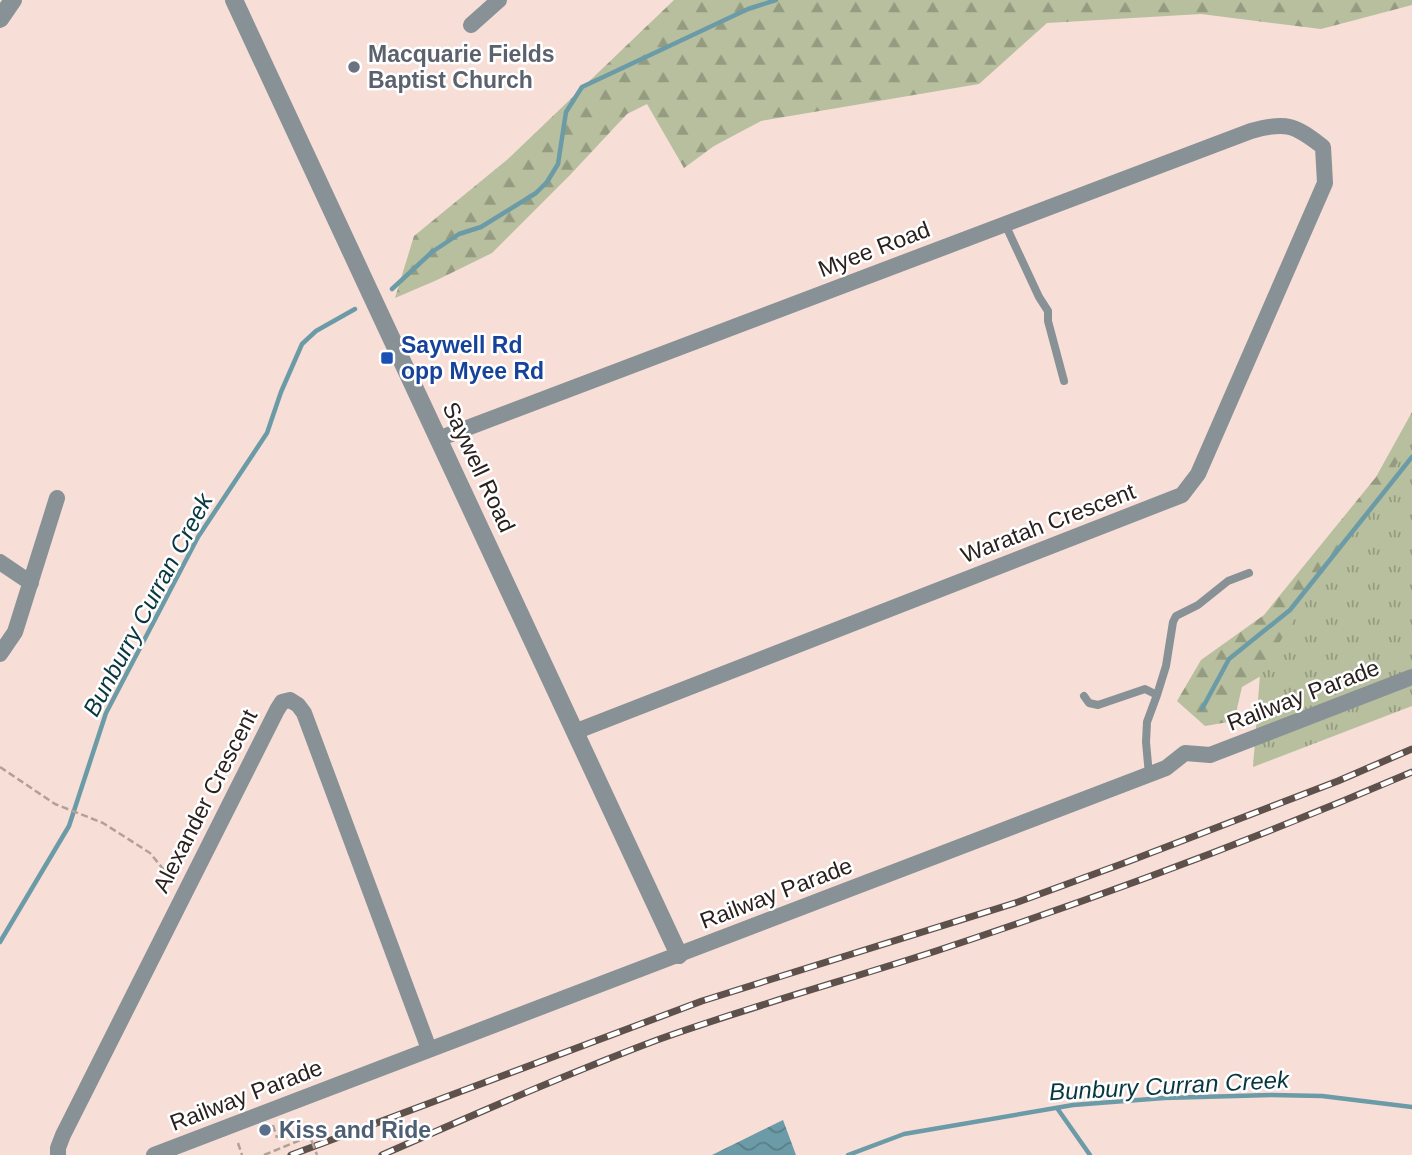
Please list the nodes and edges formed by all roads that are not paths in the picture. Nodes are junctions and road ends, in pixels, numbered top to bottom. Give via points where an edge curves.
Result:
1 (13, 0) edge
2 (234, 0) edge
3 (499, 0) edge
4 (0, 19) edge
5 (471, 25) dead end
6 (1323, 147) joint
7 (1005, 224) junction
8 (1063, 381) dead end
9 (438, 439) junction
10 (57, 498) dead end
11 (0, 562) edge
12 (1250, 573) dead end
13 (31, 583) junction
14 (0, 653) edge
15 (1412, 677) edge
16 (1157, 695) junction
17 (1084, 696) dead end
18 (577, 731) junction
19 (1149, 775) junction
20 (680, 955) junction
21 (429, 1049) junction
22 (58, 1155) edge
23 (154, 1155) edge

1 - 4 street
2 - 9 street, Saywell Road
3 - 5 street
6 - 7 street, Myee Road via 1302,131 1270,125
6 - 18 street, Waratah Crescent via 1325,183 1198,474 1182,495
7 - 8 lane via 1048,311
7 - 9 street, Myee Road
9 - 18 street, Saywell Road
10 - 13 street
11 - 13 street
12 - 16 lane via 1228,581 1176,617
13 - 14 street via 15,632
15 - 19 street, Railway Parade via 1210,755 1185,753
16 - 17 lane via 1145,689 1098,705
16 - 19 lane via 1147,722
18 - 20 street, Saywell Road
19 - 20 street, Railway Parade
20 - 21 street, Railway Parade
21 - 22 street, Alexander Crescent via 304,713 290,700 282,702 63,1135
21 - 23 street, Railway Parade

